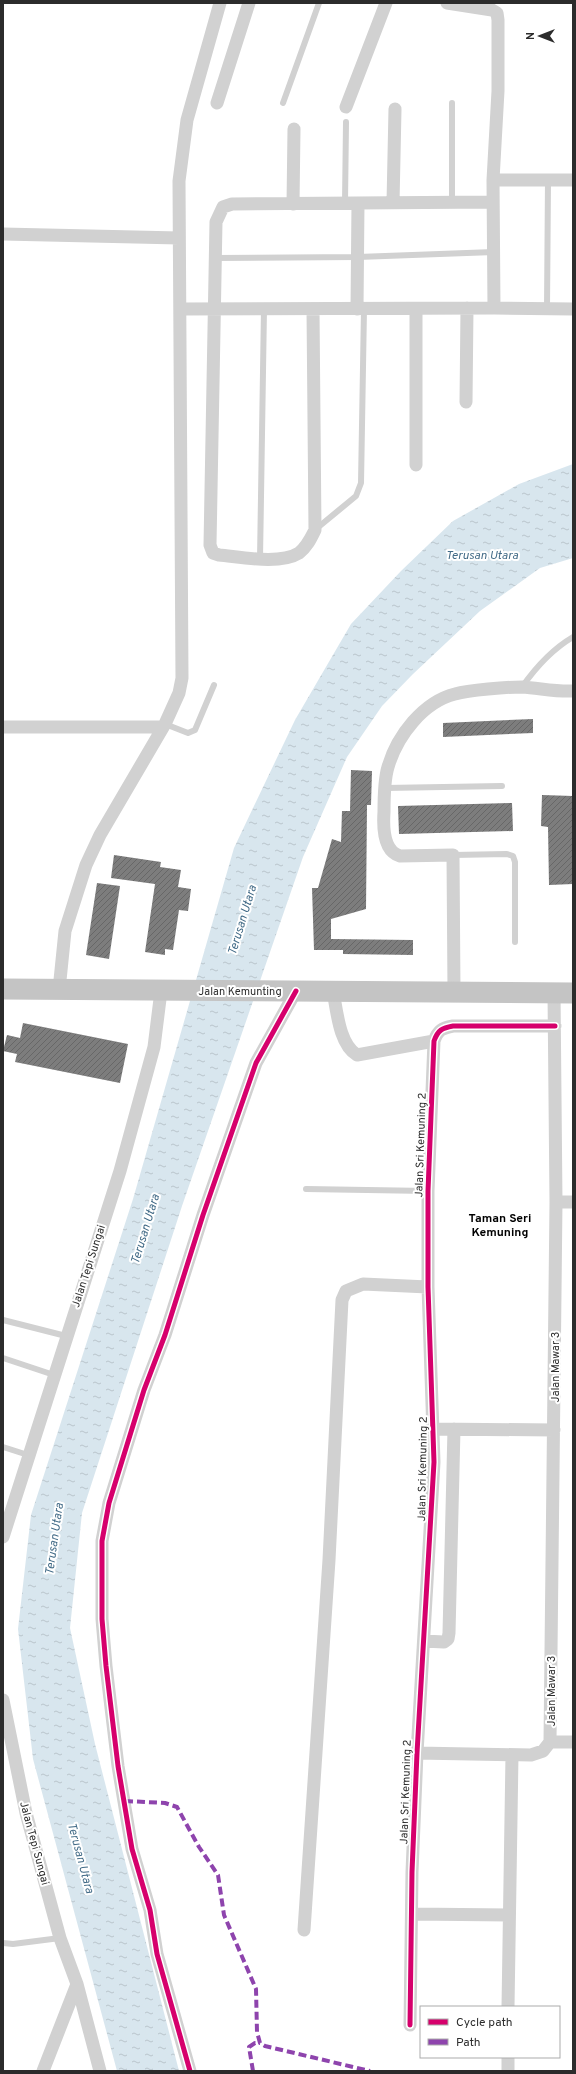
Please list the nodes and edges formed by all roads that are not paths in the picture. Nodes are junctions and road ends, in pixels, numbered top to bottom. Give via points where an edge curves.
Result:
1 (220, 3) edge
2 (249, 3) edge
3 (319, 3) edge
4 (386, 3) edge
5 (447, 3) edge
6 (217, 103) dead end
7 (283, 103) dead end
8 (452, 103) dead end
9 (346, 107) dead end
10 (395, 109) dead end
11 (346, 122) dead end
12 (294, 129) dead end
13 (493, 180) junction
14 (548, 180) junction
15 (573, 180) edge
16 (452, 202) junction
17 (493, 202) junction
18 (344, 203) junction
19 (358, 203) junction
20 (393, 203) junction
21 (293, 204) junction
22 (3, 234) edge
23 (179, 238) junction
24 (494, 252) junction
25 (358, 257) junction
26 (215, 258) junction
27 (416, 308) junction
28 (467, 308) junction
29 (494, 308) junction
30 (547, 308) junction
31 (313, 309) junction
32 (360, 309) junction
33 (573, 309) edge
34 (181, 310) junction
35 (264, 310) junction
36 (214, 311) junction
37 (466, 402) dead end
38 (416, 465) dead end
39 (315, 530) junction
40 (260, 559) junction
41 (573, 637) edge
42 (214, 686) dead end
43 (522, 687) junction
44 (573, 691) edge
45 (164, 726) junction
46 (3, 727) edge
47 (502, 786) dead end
48 (385, 788) junction
49 (453, 855) junction
50 (515, 942) dead end
51 (3, 989) edge
52 (59, 990) junction
53 (168, 991) junction
54 (296, 991) junction
55 (333, 992) junction
56 (454, 992) junction
57 (564, 992) edge
58 (555, 1026) junction
59 (434, 1041) junction
60 (306, 1189) dead end
61 (428, 1191) junction
62 (556, 1202) junction
63 (573, 1202) edge
64 (428, 1286) junction
65 (3, 1320) edge
66 (66, 1336) junction
67 (3, 1358) edge
68 (54, 1375) junction
69 (434, 1429) junction
70 (454, 1429) junction
71 (554, 1430) junction
72 (3, 1447) edge
73 (28, 1455) junction
74 (3, 1537) edge
75 (424, 1641) junction
76 (3, 1700) edge
77 (550, 1742) junction
78 (573, 1742) edge
79 (417, 1753) junction
80 (512, 1755) junction
81 (412, 1914) junction
82 (509, 1915) junction
83 (304, 1930) dead end
84 (60, 1938) junction
85 (3, 1943) edge
86 (77, 1984) junction
87 (508, 2006) edge
88 (410, 2025) dead end
89 (508, 2058) edge
90 (43, 2071) edge
91 (100, 2071) edge
92 (190, 2071) edge
93 (508, 2071) edge

1 - 23 street via 184,135 179,181
2 - 6 street
3 - 7 lane
4 - 9 street
5 - 13 street via 497,13 498,92
8 - 16 lane
10 - 20 street
11 - 18 lane
12 - 21 street
13 - 14 street
13 - 17 street
14 - 15 street
14 - 30 lane
16 - 17 street
16 - 20 street
17 - 24 street
18 - 19 street
18 - 21 street
19 - 20 street
19 - 25 street
21 - 26 street via 232,204 223,207 216,222
22 - 23 street
23 - 34 street
24 - 25 lane
24 - 29 street
25 - 26 lane
25 - 32 street
26 - 36 street
27 - 28 street
27 - 32 street
27 - 38 street
28 - 29 street
28 - 37 street
29 - 30 street
30 - 33 street
31 - 32 street
31 - 35 street
31 - 39 street
32 - 39 lane via 361,484 356,496
34 - 36 street
34 - 45 street via 183,656 179,693
35 - 36 street
35 - 40 lane
36 - 40 street via 210,546 213,553 219,555
39 - 40 street via 309,543 300,552 288,557
41 - 43 lane via 550,653
42 - 45 lane via 195,730 188,733
43 - 44 street
43 - 48 street via 455,694 430,706 414,721 397,744 388,767
45 - 46 street
45 - 52 street via 100,835 86,865 65,931
47 - 48 lane
48 - 49 street via 385,838 388,848 400,856
49 - 50 lane via 513,856
49 - 56 street
51 - 52 main road, Jalan Kemunting
52 - 53 main road, Jalan Kemunting
53 - 54 main road, Jalan Kemunting
53 - 66 street, Jalan Tepi Sungai via 120,1171
54 - 55 main road, Jalan Kemunting
54 - 92 street via 256,1063 144,1390 109,1503 102,1541 102,1626 118,1766 132,1849 150,1906 156,1954
55 - 56 main road, Jalan Kemunting
55 - 59 street via 345,1042 357,1055
56 - 57 main road, Jalan Kemunting
57 - 58 street, Jalan Mawar 3
58 - 59 street via 453,1026 443,1028 437,1033
58 - 62 street, Jalan Mawar 3
59 - 61 street, Jalan Sri Kemuning 2
60 - 61 lane
61 - 64 street, Jalan Sri Kemuning 2
62 - 63 street
62 - 71 street, Jalan Mawar 3
64 - 69 street, Jalan Sri Kemuning 2
64 - 83 street via 364,1284 346,1291 342,1300 329,1560
65 - 66 lane
66 - 68 street, Jalan Tepi Sungai
67 - 68 lane
68 - 73 street, Jalan Tepi Sungai
69 - 70 street
69 - 75 street, Jalan Sri Kemuning 2
70 - 71 street
70 - 75 street via 449,1633 448,1639 444,1642
71 - 77 street, Jalan Mawar 3
72 - 73 lane
73 - 74 street, Jalan Tepi Sungai
75 - 79 street, Jalan Sri Kemuning 2
76 - 84 street, Jalan Tepi Sungai via 26,1813
77 - 78 street, Jalan Mawar 3
77 - 80 street, Jalan Mawar 3 via 543,1751 531,1755
79 - 80 street, Jalan Mawar 3
79 - 81 street, Jalan Sri Kemuning 2
80 - 82 street
81 - 82 street
81 - 88 street, Jalan Sri Kemuning 2
82 - 87 street
84 - 85 lane
84 - 86 street, Jalan Tepi Sungai
86 - 90 street
86 - 91 street, Jalan Tepi Sungai
89 - 93 street

